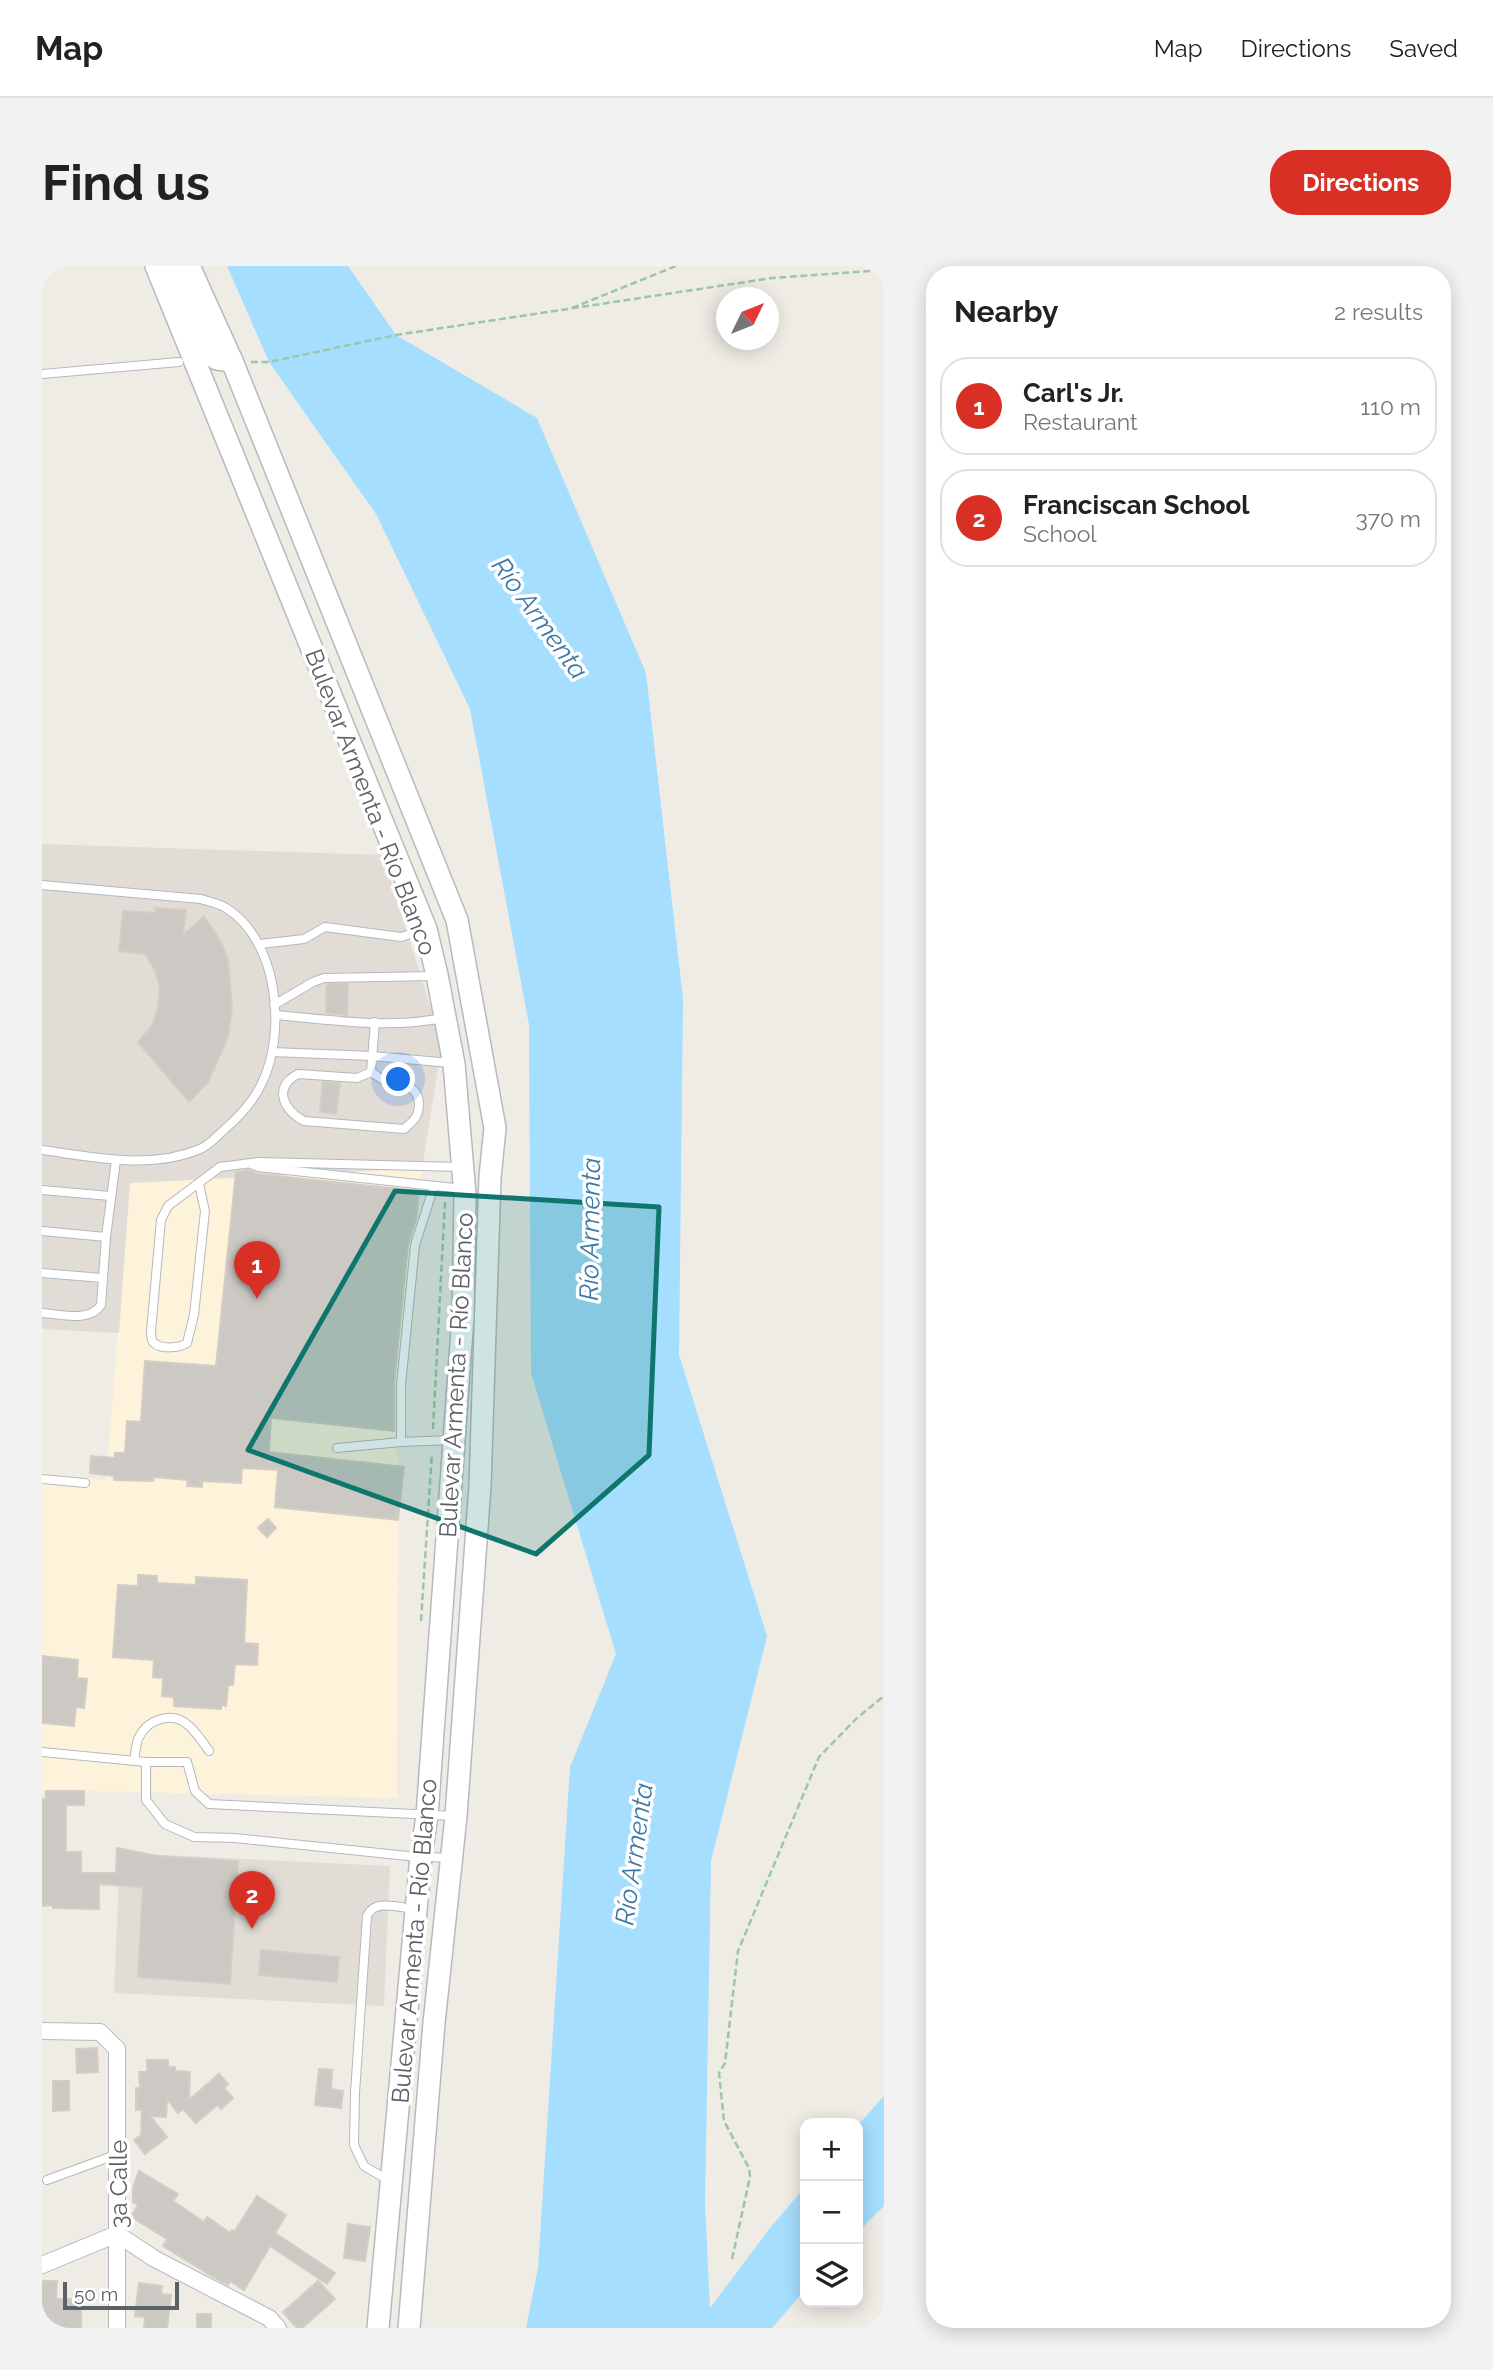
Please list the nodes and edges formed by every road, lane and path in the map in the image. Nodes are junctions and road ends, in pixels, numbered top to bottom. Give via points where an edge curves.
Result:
1 (156, 266) edge
2 (171, 266) edge
3 (189, 266) edge
4 (676, 266) edge
5 (884, 270) edge
6 (567, 310) junction
7 (186, 360) junction
8 (232, 361) junction
9 (269, 362) dead end
10 (42, 374) edge
11 (42, 886) edge
12 (426, 929) junction
13 (260, 944) junction
14 (438, 975) junction
15 (274, 1005) junction
16 (444, 1007) junction
17 (276, 1015) junction
18 (375, 1022) junction
19 (272, 1052) junction
20 (372, 1055) junction
21 (454, 1064) junction
22 (371, 1072) junction
23 (42, 1150) edge
24 (116, 1160) junction
25 (248, 1162) junction
26 (462, 1167) junction
27 (490, 1177) junction
28 (199, 1184) junction
29 (434, 1185) junction
30 (455, 1188) junction
31 (42, 1190) edge
32 (110, 1196) junction
33 (42, 1231) edge
34 (106, 1237) junction
35 (42, 1273) edge
36 (102, 1278) junction
37 (42, 1313) edge
38 (443, 1440) junction
39 (401, 1442) junction
40 (337, 1448) dead end
41 (42, 1479) edge
42 (85, 1483) dead end
43 (448, 1520) junction
44 (421, 1621) dead end
45 (884, 1696) edge
46 (463, 1718) junction
47 (209, 1751) dead end
48 (42, 1752) edge
49 (134, 1760) junction
50 (146, 1762) junction
51 (427, 1816) junction
52 (456, 1816) junction
53 (421, 1856) junction
54 (452, 1858) junction
55 (416, 1909) junction
56 (433, 2023) junction
57 (42, 2031) edge
58 (118, 2154) junction
59 (392, 2177) junction
60 (47, 2179) dead end
61 (117, 2234) junction
62 (732, 2259) dead end
63 (42, 2265) edge
64 (117, 2328) edge
65 (278, 2328) edge
66 (378, 2328) edge
67 (409, 2328) edge

1 - 7 main road, Bulevar Armenta - Río Blanco
2 - 8 main road via 211,355
3 - 8 main road, Bulevar Armenta - Río Blanco
4 - 6 path
5 - 6 path via 772,278
6 - 9 path via 396,335
7 - 10 lane
7 - 12 main road, Bulevar Armenta - Río Blanco
8 - 27 main road, Bulevar Armenta - Río Blanco via 457,920 495,1128
11 - 13 lane via 201,899 225,907 247,925
12 - 13 lane via 401,937 325,927 304,939
12 - 14 main road, Bulevar Armenta - Río Blanco
13 - 15 lane
14 - 15 lane via 324,978
14 - 16 main road, Bulevar Armenta - Río Blanco
15 - 17 lane
16 - 18 lane via 419,1023
16 - 21 main road, Bulevar Armenta - Río Blanco
16 - 27 main road via 451,1006 472,1130
17 - 18 lane
17 - 19 lane
18 - 20 lane
19 - 20 lane
19 - 24 lane via 262,1084 237,1119 203,1148 164,1160
20 - 21 lane
20 - 22 lane
21 - 26 main road, Bulevar Armenta - Río Blanco
22 - 22 lane via 412,1087 418,1094 419,1111 404,1129 304,1121 286,1106 285,1086 298,1074 357,1078
23 - 24 lane
24 - 32 lane
25 - 26 lane
25 - 28 lane via 220,1167
25 - 29 lane via 257,1167
26 - 30 main road, Bulevar Armenta - Río Blanco
27 - 46 main road, Bulevar Armenta - Río Blanco via 480,1486
28 - 28 lane via 205,1211 187,1343 182,1347 156,1345 151,1331 161,1220 168,1206
29 - 30 lane
29 - 39 lane via 415,1245 401,1385
30 - 38 path
30 - 38 main road, Bulevar Armenta - Río Blanco via 463,1316
31 - 32 lane
32 - 34 lane
33 - 34 lane
34 - 36 lane
35 - 36 lane
36 - 37 lane via 101,1305 96,1313
38 - 39 lane
38 - 43 main road, Bulevar Armenta - Río Blanco
38 - 44 path
39 - 40 lane
41 - 42 lane
43 - 46 main road via 457,1524 462,1544 453,1693 456,1711
43 - 51 main road, Bulevar Armenta - Río Blanco
45 - 62 path via 820,1758 738,1951 725,2063 719,2073 724,2121 750,2177
46 - 52 main road, Bulevar Armenta - Río Blanco
47 - 49 lane via 189,1726 168,1717 148,1726
48 - 49 lane
49 - 50 lane
50 - 51 lane via 187,1762 195,1791 209,1804
50 - 53 lane via 146,1800 164,1824 194,1837
51 - 52 lane
51 - 53 main road, Bulevar Armenta - Río Blanco
52 - 54 main road, Bulevar Armenta - Río Blanco
53 - 54 lane
53 - 55 main road, Bulevar Armenta - Río Blanco
54 - 56 main road, Bulevar Armenta - Río Blanco
55 - 56 main road via 426,1924 420,2017
55 - 59 main road, Bulevar Armenta - Río Blanco
55 - 59 lane via 377,1906 367,1916 354,2145 364,2166
56 - 67 main road, Bulevar Armenta - Río Blanco
57 - 58 street, 3a Calle via 100,2032 117,2049
58 - 60 lane
58 - 61 street, 3a Calle
59 - 66 main road, Bulevar Armenta - Río Blanco
61 - 63 street
61 - 64 street, 3a Calle
61 - 65 street via 155,2259 269,2318

